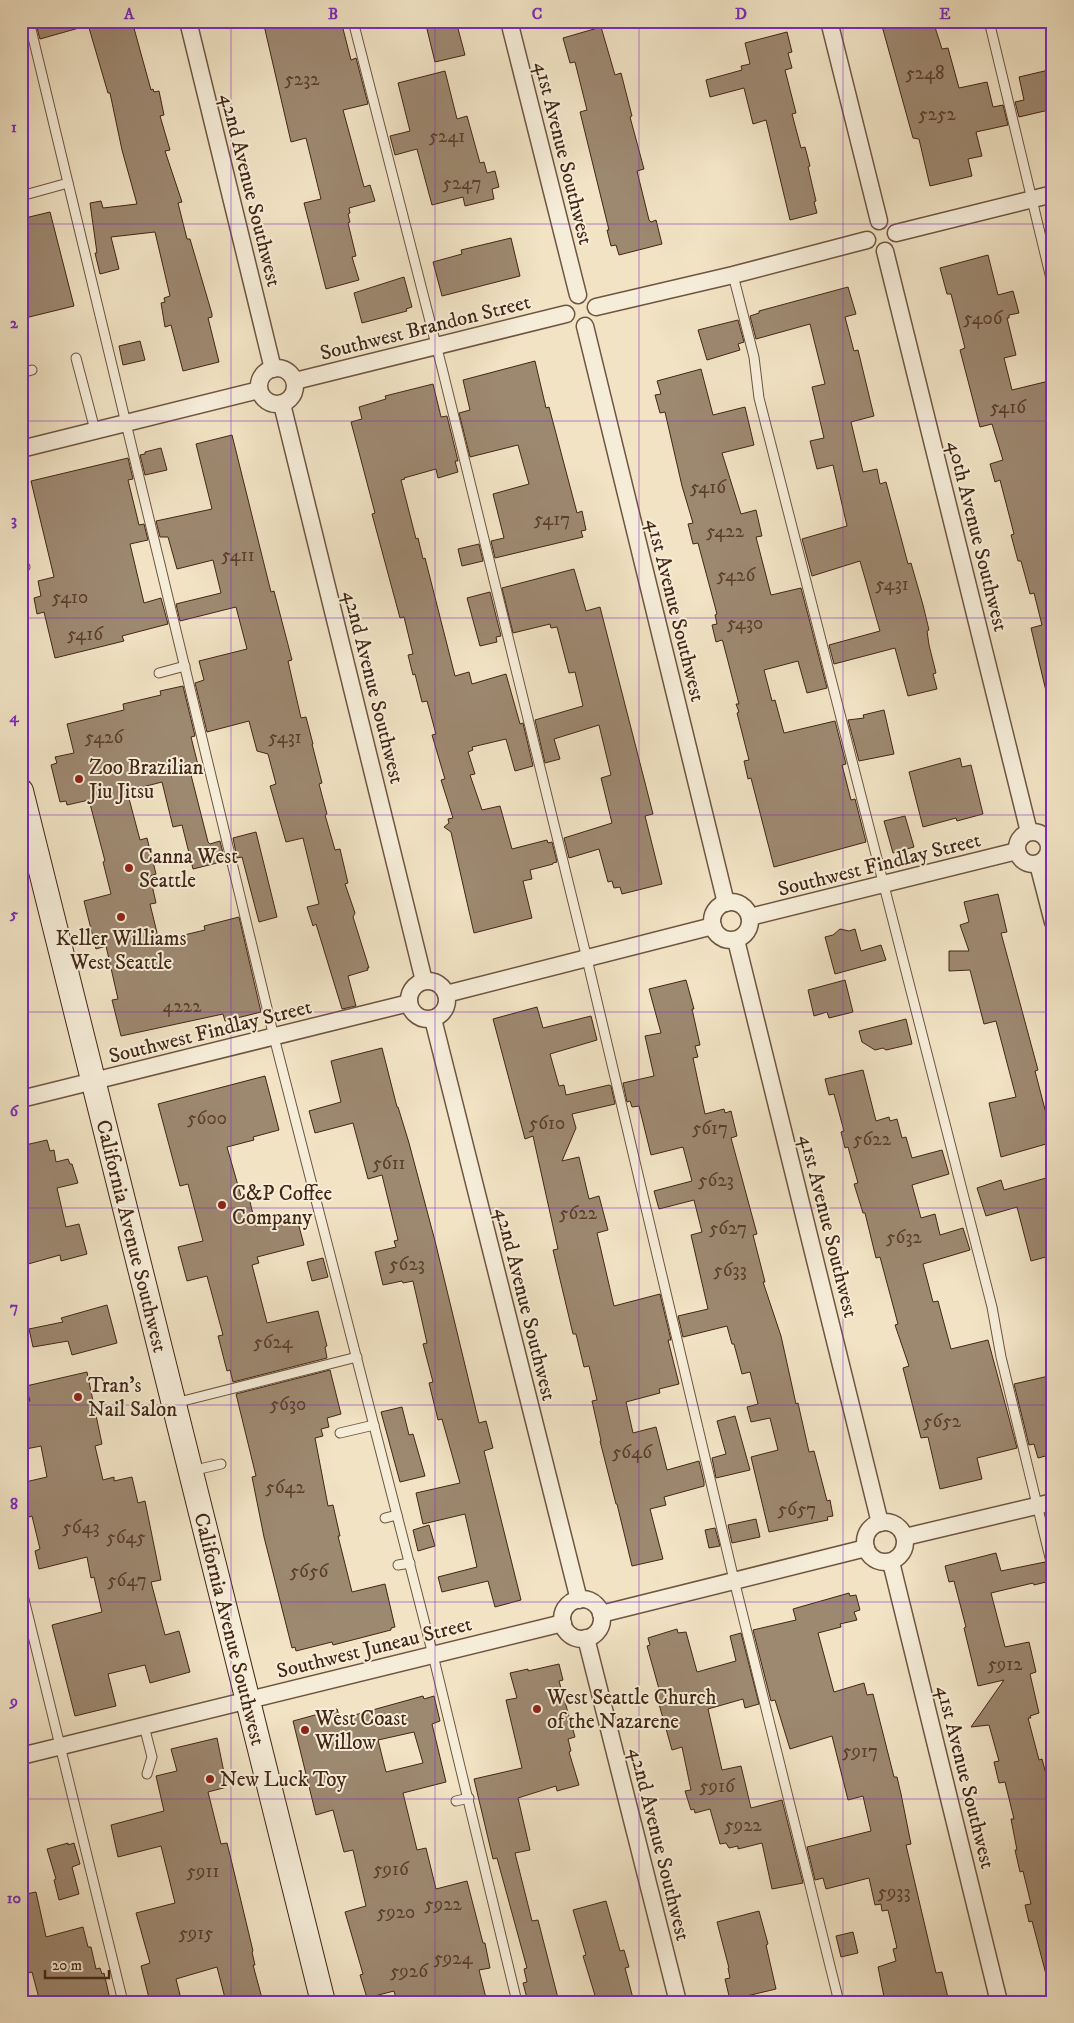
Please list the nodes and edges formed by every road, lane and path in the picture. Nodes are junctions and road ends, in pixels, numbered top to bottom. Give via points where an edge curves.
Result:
1 (29, 21) edge
2 (188, 21) edge
3 (353, 21) edge
4 (509, 21) edge
5 (829, 21) edge
6 (989, 21) edge
7 (68, 183) junction
8 (1053, 194) edge
9 (21, 196) edge
10 (1031, 199) junction
11 (879, 221) junction
12 (896, 233) junction
13 (867, 240) junction
14 (885, 251) junction
15 (733, 275) junction
16 (1053, 287) edge
17 (578, 296) junction
18 (596, 307) junction
19 (566, 314) junction
20 (585, 326) junction
21 (436, 346) junction
22 (76, 358) dead end
23 (273, 369) junction
24 (32, 370) dead end
25 (21, 373) edge
26 (295, 381) junction
27 (259, 390) junction
28 (282, 404) junction
29 (126, 423) junction
30 (95, 430) junction
31 (21, 449) edge
32 (185, 666) junction
33 (159, 673) dead end
34 (21, 790) edge
35 (1030, 832) junction
36 (1051, 844) edge
37 (1017, 852) junction
38 (1038, 864) junction
39 (885, 886) junction
40 (726, 903) junction
41 (750, 917) junction
42 (1053, 922) edge
43 (713, 926) junction
44 (736, 940) junction
45 (587, 959) junction
46 (424, 981) junction
47 (446, 994) junction
48 (409, 1003) junction
49 (433, 1019) junction
50 (274, 1037) junction
51 (93, 1082) junction
52 (21, 1099) edge
53 (357, 1356) junction
54 (174, 1403) junction
55 (374, 1425) junction
56 (340, 1433) dead end
57 (221, 1464) dead end
58 (191, 1471) junction
59 (1045, 1504) edge
60 (397, 1515) junction
61 (385, 1518) dead end
62 (880, 1523) junction
63 (905, 1537) junction
64 (866, 1548) junction
65 (891, 1562) junction
66 (410, 1563) junction
67 (398, 1565) dead end
68 (1053, 1570) edge
69 (734, 1580) junction
70 (21, 1587) edge
71 (579, 1600) junction
72 (601, 1614) junction
73 (563, 1623) junction
74 (586, 1638) junction
75 (433, 1655) junction
76 (248, 1700) junction
77 (144, 1726) junction
78 (61, 1747) junction
79 (21, 1756) edge
80 (147, 1774) dead end
81 (468, 1798) junction
82 (456, 1801) dead end
83 (123, 2002) edge
84 (323, 2002) edge
85 (517, 2002) edge
86 (678, 2002) edge
87 (839, 2002) edge
88 (999, 2002) edge

1 - 7 lane
2 - 23 street, 42nd Avenue Southwest
3 - 21 lane
4 - 17 street, 41st Avenue Southwest
5 - 11 street
6 - 10 lane
7 - 9 lane
7 - 29 lane
8 - 10 street
10 - 12 street
10 - 16 lane
11 - 12 street via 888,222
11 - 13 street via 869,228
12 - 14 street via 895,244
13 - 14 street via 873,250
13 - 15 street
14 - 35 street, 40th Avenue Southwest
15 - 18 street
15 - 39 lane via 754,357 759,398
17 - 18 street via 590,298
17 - 19 street via 568,302
18 - 20 street via 594,320
19 - 20 street via 574,325
19 - 21 street, Southwest Brandon Street
20 - 40 street, 41st Avenue Southwest
21 - 26 street, Southwest Brandon Street
21 - 45 lane
22 - 30 lane
23 - 26 street via 284,369
23 - 27 street via 261,377
24 - 25 lane
26 - 28 street via 293,396
27 - 28 street via 268,402
27 - 29 street
28 - 46 street, 42nd Avenue Southwest
29 - 30 street
29 - 32 lane
30 - 31 street
32 - 33 lane
32 - 50 lane
34 - 51 main road, California Avenue Southwest
35 - 36 street via 1038,831
35 - 37 street via 1019,839
36 - 38 street via 1047,857
37 - 38 street via 1027,863
37 - 39 street, Southwest Findlay Street
38 - 42 street
39 - 41 street, Southwest Findlay Street
39 - 59 lane via 992,1307 1001,1357
40 - 41 street via 742,906
40 - 43 street via 714,912
41 - 44 street via 746,934
43 - 44 street via 723,939
43 - 45 street
44 - 62 street, 41st Avenue Southwest
45 - 47 street
45 - 69 lane
46 - 47 street via 438,983
46 - 48 street via 411,990
47 - 49 street via 444,1010
48 - 49 street via 421,1018
48 - 50 street, Southwest Findlay Street
49 - 71 street, 42nd Avenue Southwest
50 - 51 street, Southwest Findlay Street
50 - 53 lane
51 - 52 street, Southwest Findlay Street
51 - 54 main road, California Avenue Southwest
53 - 54 lane
53 - 55 lane
54 - 58 main road, California Avenue Southwest
55 - 56 lane
55 - 60 lane
57 - 58 lane
58 - 76 main road, California Avenue Southwest
59 - 63 street
59 - 68 lane
60 - 61 lane
60 - 66 lane
62 - 63 street via 897,1526
62 - 64 street via 867,1533
63 - 65 street via 903,1551
64 - 65 street via 876,1560
64 - 69 street
65 - 88 street, 41st Avenue Southwest
66 - 67 lane
66 - 75 lane
69 - 72 street
69 - 87 lane
70 - 78 lane
71 - 72 street via 590,1601
71 - 73 street via 566,1608
72 - 74 street via 599,1630
73 - 74 street via 571,1635
73 - 75 street, Southwest Juneau Street
74 - 86 street, 42nd Avenue Southwest
75 - 76 street, Southwest Juneau Street
75 - 81 lane
76 - 77 street, Southwest Juneau Street
76 - 84 main road, California Avenue Southwest
77 - 78 street, Southwest Juneau Street
77 - 80 lane via 152,1757
78 - 79 street, Southwest Juneau Street
78 - 83 lane
81 - 82 lane
81 - 85 lane

